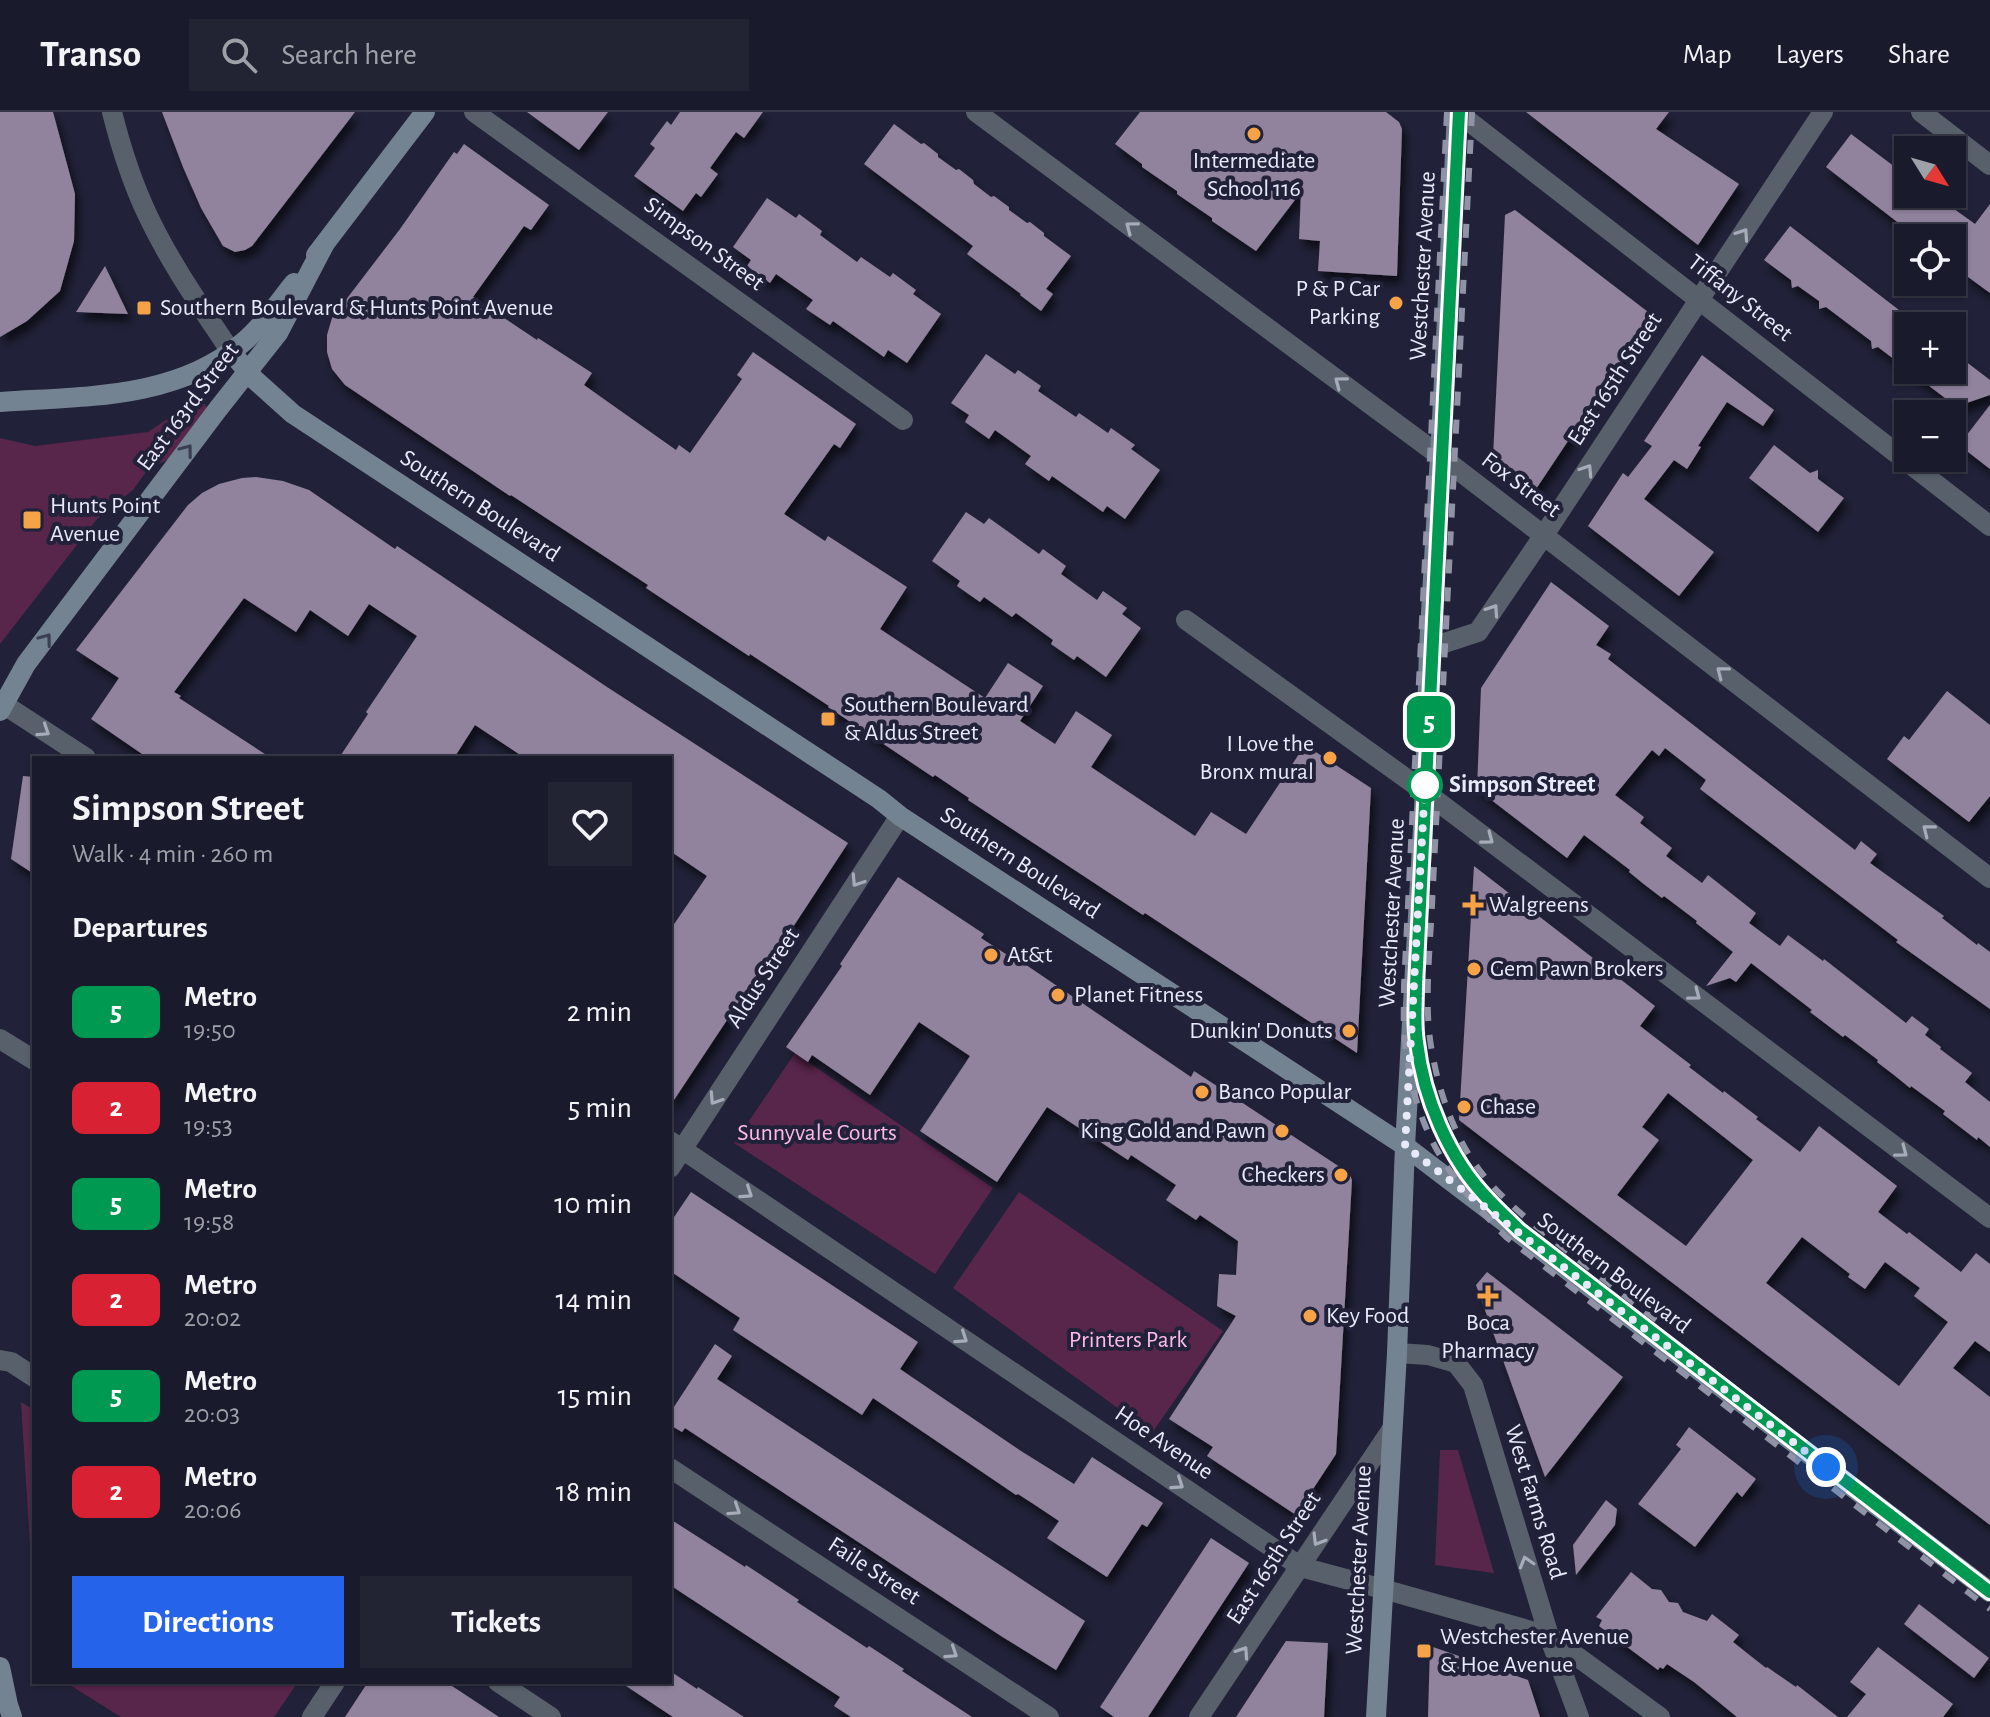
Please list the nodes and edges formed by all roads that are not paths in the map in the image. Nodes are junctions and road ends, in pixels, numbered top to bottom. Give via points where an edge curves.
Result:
1 (112, 112) edge
2 (425, 112) edge
3 (474, 112) edge
4 (976, 112) edge
5 (1457, 112) edge
6 (1823, 112) edge
7 (1921, 112) edge
8 (1990, 165) edge
9 (324, 245) junction
10 (1699, 299) junction
11 (231, 352) junction
12 (247, 372) junction
13 (0, 402) edge
14 (903, 420) dead end
15 (1440, 456) junction
16 (1990, 526) edge
17 (1544, 535) junction
18 (1186, 620) dead end
19 (1429, 648) junction
20 (2, 708) edge
21 (83, 756) edge
22 (1425, 792) junction
23 (900, 816) junction
24 (1990, 878) edge
25 (0, 1039) edge
26 (32, 1059) edge
27 (676, 1145) edge
28 (1405, 1146) junction
29 (1990, 1218) edge
30 (1397, 1353) junction
31 (0, 1360) edge
32 (32, 1376) edge
33 (1392, 1429) junction
34 (672, 1469) edge
35 (1301, 1567) junction
36 (1383, 1589) junction
37 (1990, 1592) edge
38 (1549, 1636) junction
39 (0, 1667) edge
40 (334, 1684) edge
41 (501, 1684) edge
42 (12, 1717) edge
43 (312, 1717) edge
44 (551, 1717) edge
45 (1049, 1717) edge
46 (1199, 1717) edge
47 (1376, 1717) edge
48 (1579, 1717) edge
49 (1660, 1717) edge

1 - 11 street, Southern Boulevard via 149,217
2 - 9 main road, East 163rd Street
3 - 14 street, Simpson Street
15 -> 4 street, Fox Street
5 - 10 street, Tiffany Street
5 - 15 main road, Westchester Avenue
10 -> 6 street, East 165th Street
7 - 8 street
9 - 11 main road, East 163rd Street via 266,319
9 - 12 main road, East 163rd Street via 278,333
10 - 16 street, Tiffany Street
17 -> 10 street, East 165th Street
11 - 12 main road, Southern Boulevard
11 - 13 main road via 157,386
20 -> 12 main road, East 163rd Street via 26,664
12 - 23 main road, Southern Boulevard via 293,414
15 - 17 street, Fox Street
15 - 19 main road, Westchester Avenue
19 -> 17 street, East 165th Street via 1478,632
24 -> 17 street, Fox Street
18 - 22 street
19 - 22 main road, Westchester Avenue
20 -> 21 street
22 - 28 main road, Westchester Avenue
22 -> 29 street
23 -> 27 street, Aldus Street
23 - 28 main road, Southern Boulevard
25 - 26 street
27 -> 35 street, Hoe Avenue
28 - 30 main road, Westchester Avenue
28 - 37 main road, Southern Boulevard
30 - 33 main road, Westchester Avenue
38 -> 30 street, West Farms Road via 1473,1385 1456,1363
31 - 32 street
33 -> 35 street, East 165th Street
33 - 36 main road, Westchester Avenue
34 -> 45 street, Faile Street
35 - 36 street, Hoe Avenue
46 -> 35 street, East 165th Street
36 - 38 street, Hoe Avenue
36 - 47 main road, Westchester Avenue
38 - 48 street, West Farms Road
38 - 49 street, Hoe Avenue
39 - 42 main road
40 - 43 street
41 - 44 street

